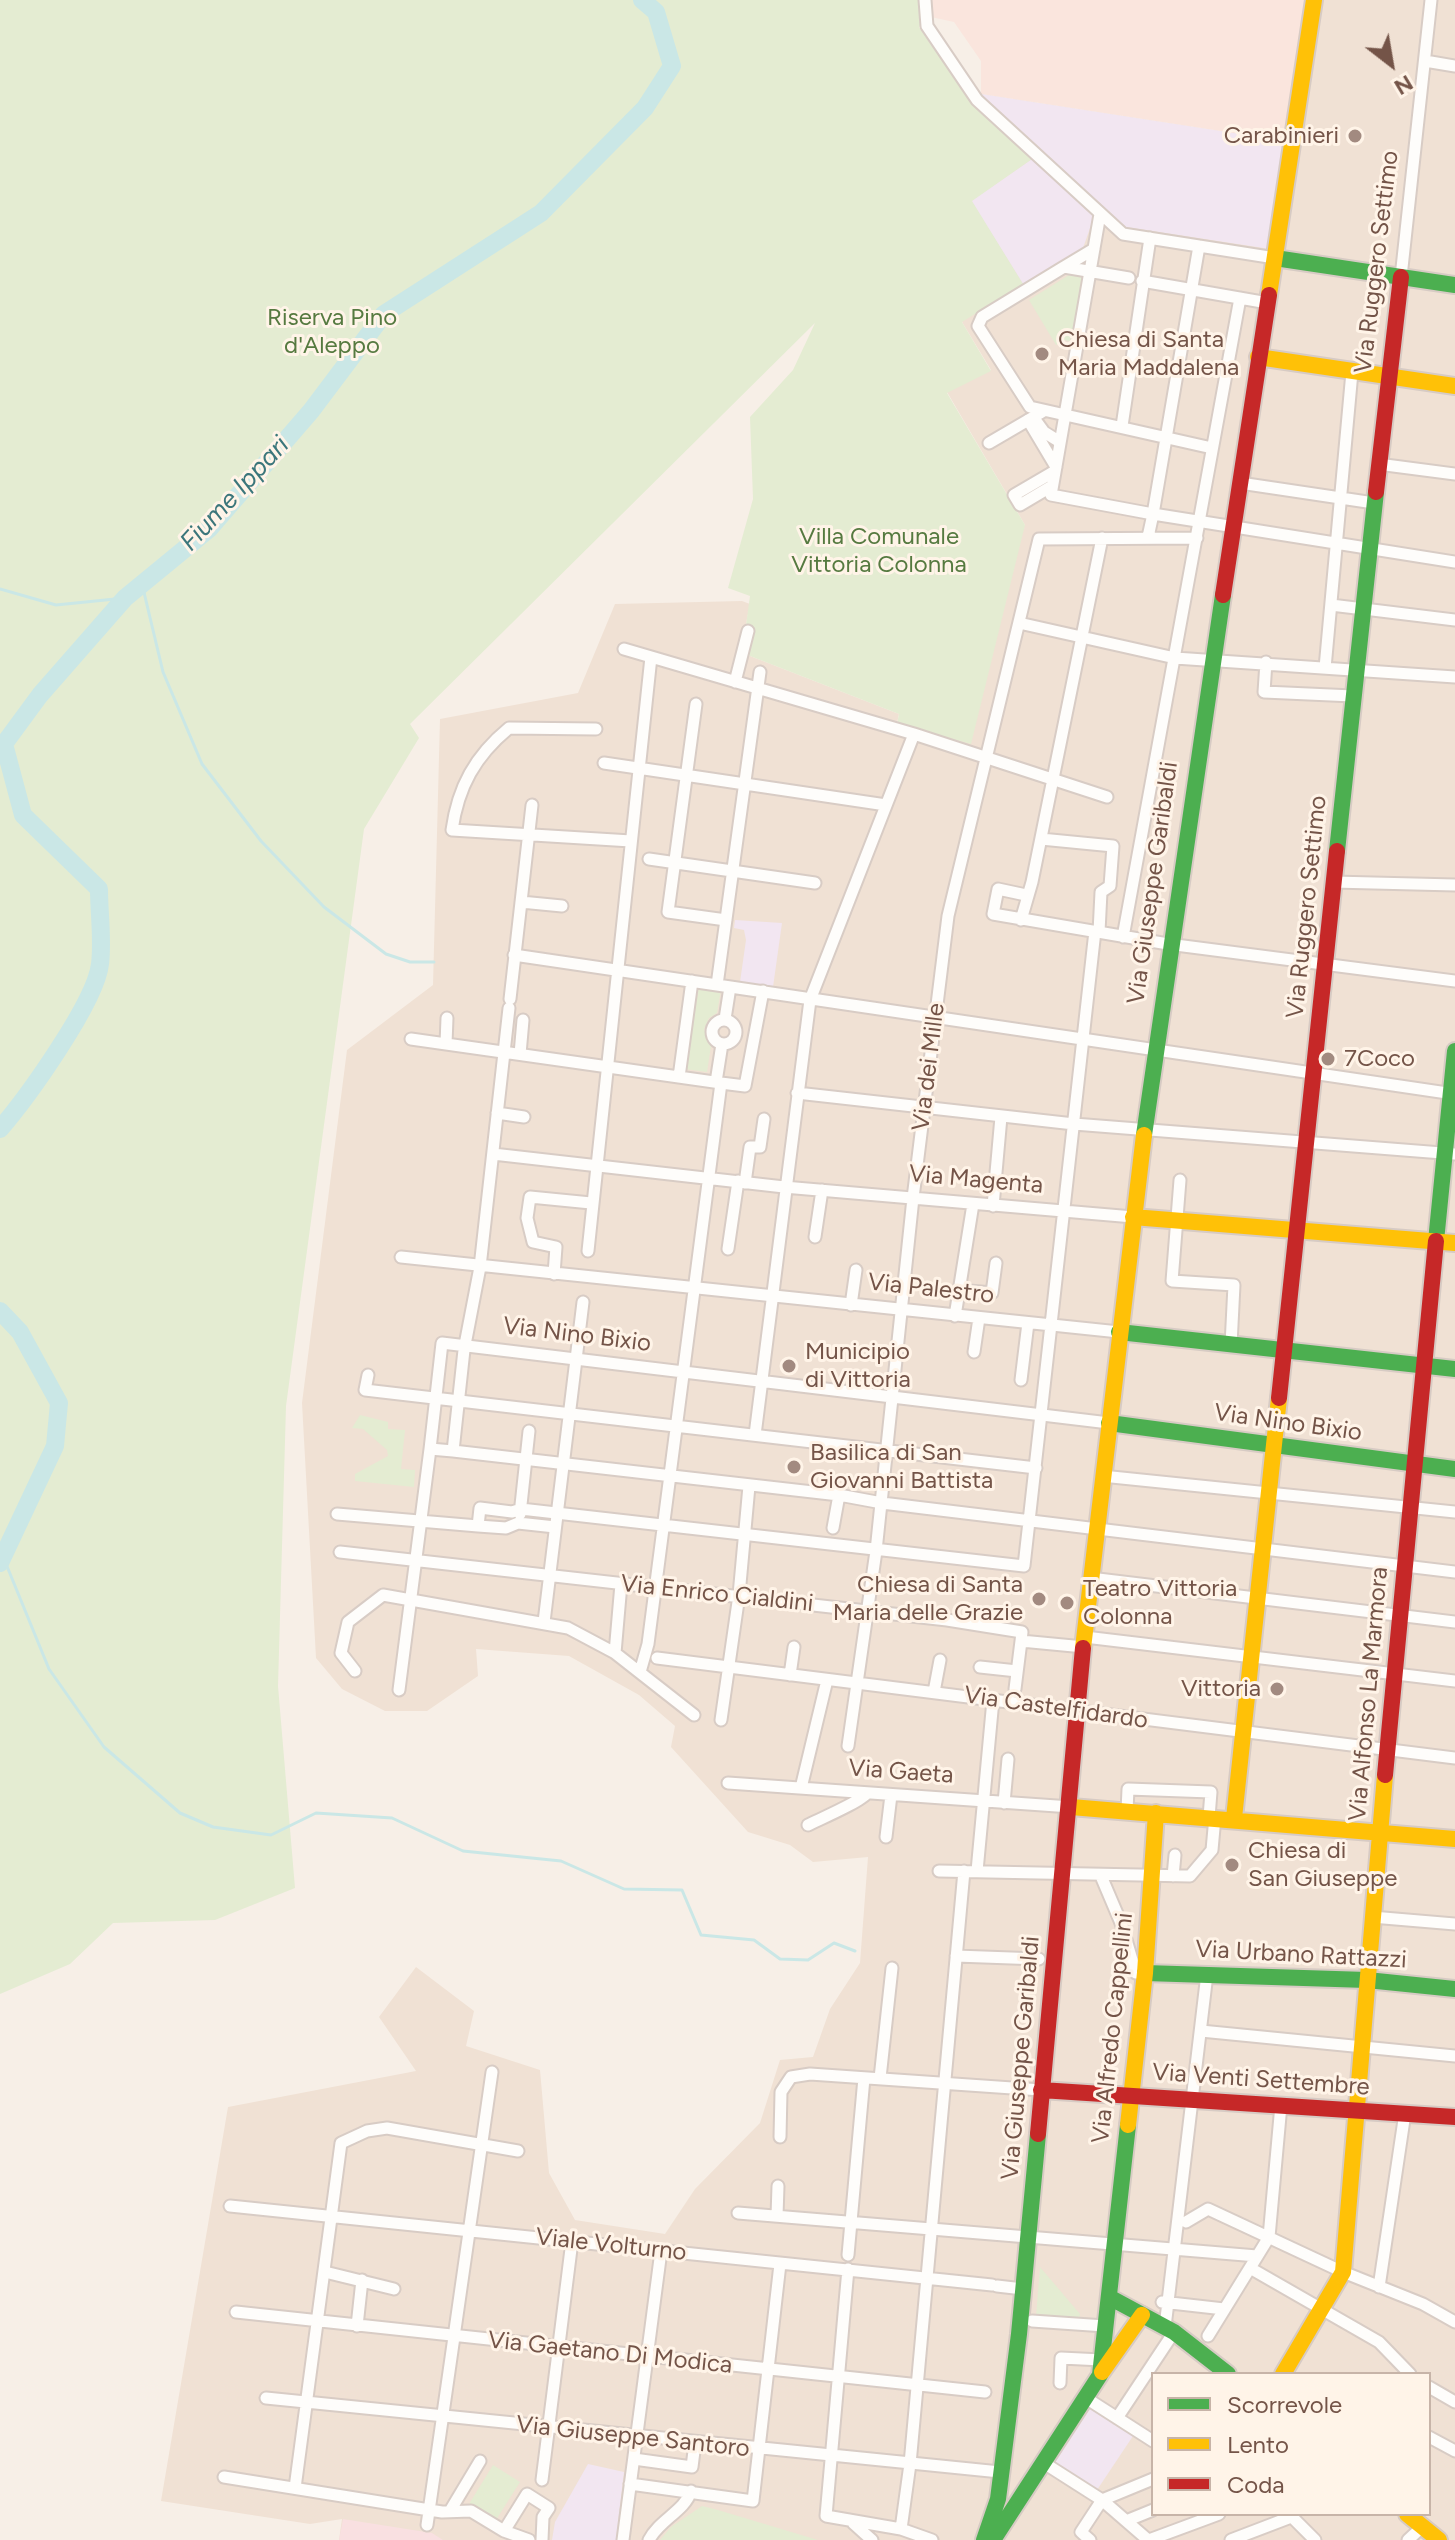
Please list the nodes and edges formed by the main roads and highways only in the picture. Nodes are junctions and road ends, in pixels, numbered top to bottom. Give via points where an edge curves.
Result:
1 (1314, 0) edge
2 (1275, 258) junction
3 (1401, 277) junction
4 (1455, 285) edge
5 (1258, 357) junction
6 (1388, 377) junction
7 (1455, 386) edge
8 (1455, 1051) edge
9 (1452, 1094) edge
10 (1449, 1153) edge
11 (1133, 1217) junction
12 (1298, 1231) junction
13 (1436, 1241) junction
14 (1455, 1243) edge
15 (1119, 1332) junction
16 (1285, 1351) junction
17 (1424, 1366) junction
18 (1455, 1369) edge
19 (1111, 1422) junction
20 (1276, 1445) junction
21 (1414, 1464) junction
22 (1455, 1469) edge
23 (1071, 1807) junction
24 (1156, 1813) junction
25 (1234, 1818) junction
26 (1380, 1832) junction
27 (1455, 1839) edge
28 (1145, 1973) junction
29 (1367, 1980) junction
30 (1455, 1989) edge
31 (1041, 2090) junction
32 (1132, 2095) junction
33 (1359, 2110) junction
34 (1455, 2117) edge
35 (1109, 2297) junction
36 (1146, 2316) junction
37 (1101, 2368) junction
38 (1221, 2372) edge
39 (1284, 2372) edge
40 (998, 2499) junction
41 (1014, 2508) junction
42 (1410, 2516) edge
43 (984, 2540) edge
44 (993, 2540) edge
45 (1439, 2540) edge

1 - 2 main road, Via Giuseppe Garibaldi
2 - 3 main road
2 - 5 main road, Via Giuseppe Garibaldi
3 - 4 main road
3 - 6 main road, Via Ruggero Settimo
5 - 6 main road
5 - 11 main road, Via Giuseppe Garibaldi via 1168,944
6 - 7 main road
6 - 12 main road, Via Ruggero Settimo
8 - 9 main road, Via Alfonso La Marmora
9 - 10 main road, Via Alfonso La Marmora
10 - 13 main road, Via Alfonso La Marmora
11 - 12 main road, Via Magenta
11 - 15 main road, Via Giuseppe Garibaldi
12 - 13 main road, Via Magenta
12 - 16 main road, Via Ruggero Settimo
13 - 14 main road, Via Magenta
13 - 17 main road, Via Alfonso La Marmora
15 - 16 main road, Via Palestro
15 - 19 main road, Via Giuseppe Garibaldi
16 - 17 main road, Via Palestro
16 - 20 main road, Via Ruggero Settimo
17 - 18 main road, Via Palestro
17 - 21 main road, Via Alfonso La Marmora
19 - 20 main road, Via Nino Bixio
19 - 23 main road, Via Giuseppe Garibaldi via 1090,1578
20 - 21 main road, Via Nino Bixio
20 - 25 main road, Via Ruggero Settimo
21 - 22 main road, Via Nino Bixio
21 - 26 main road, Via Alfonso La Marmora
23 - 24 main road
23 - 31 main road, Via Giuseppe Garibaldi
24 - 25 main road
24 - 28 main road, Via Alfredo Cappellini
25 - 26 main road
26 - 27 main road
26 - 29 main road, Via Alfonso La Marmora
28 - 29 main road, Via Urbano Rattazzi
28 - 32 main road, Via Alfredo Cappellini
29 - 30 main road, Via Urbano Rattazzi
29 - 33 main road, Via Alfonso La Marmora
31 - 32 main road, Via Venti Settembre
31 - 40 main road, Via Giuseppe Garibaldi
32 - 33 main road, Via Venti Settembre
32 - 35 main road, Via Alfredo Cappellini
33 - 34 main road, Via Venti Settembre
33 - 39 main road, Via Alfonso La Marmora via 1343,2272
35 - 36 main road
35 - 37 main road, Via Alfredo Cappellini
36 - 37 main road
36 - 38 main road
37 - 41 main road
40 - 41 main road
40 - 43 main road, Via Giuseppe Garibaldi
41 - 44 main road
42 - 45 main road

